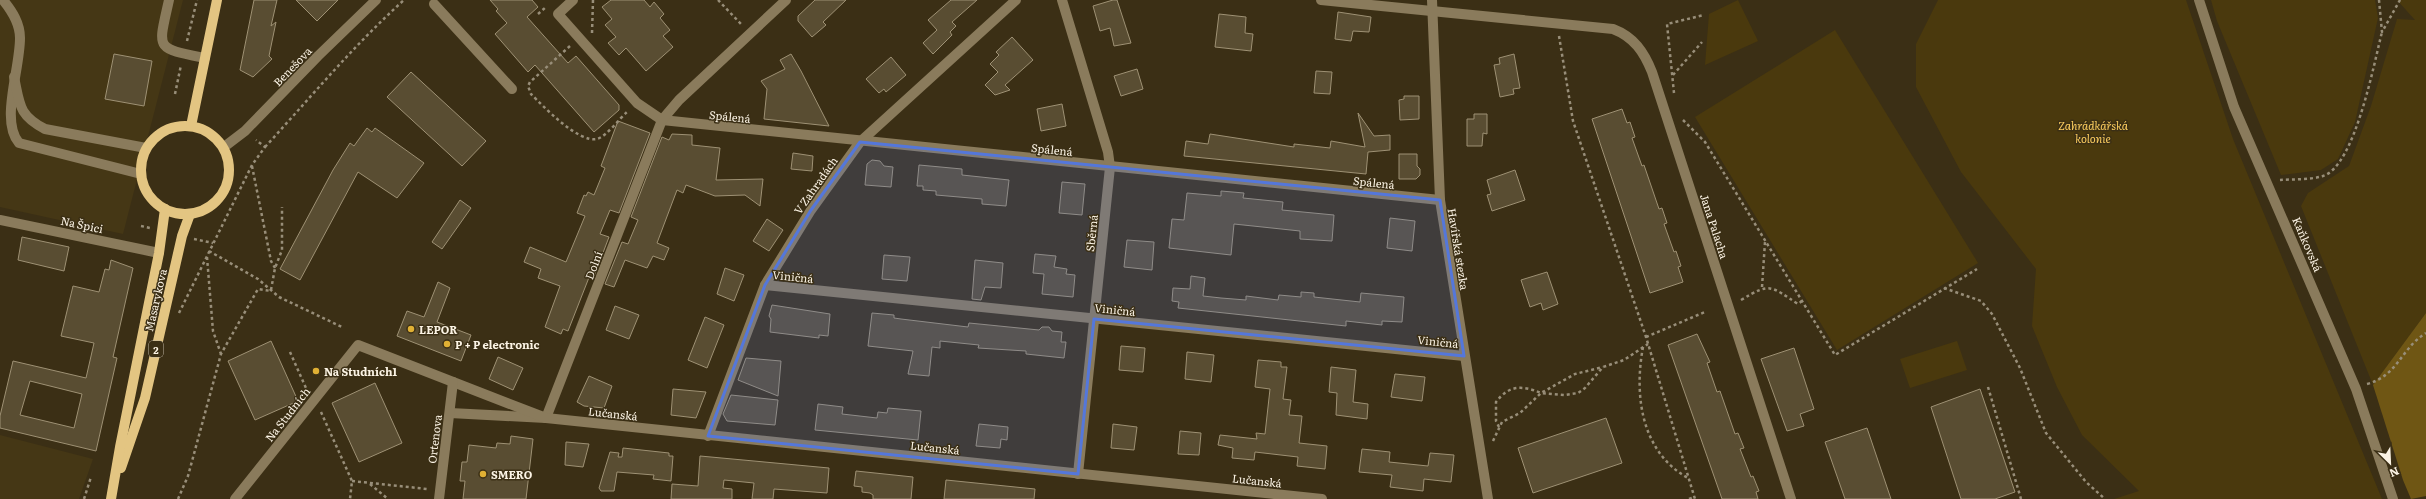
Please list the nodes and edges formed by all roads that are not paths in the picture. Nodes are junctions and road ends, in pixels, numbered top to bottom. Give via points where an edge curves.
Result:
1 (3, 0) edge
2 (169, 0) edge
3 (217, 0) edge
4 (376, 0) edge
5 (573, 0) edge
6 (786, 0) edge
7 (1016, 0) edge
8 (1062, 0) edge
9 (1321, 0) edge
10 (1432, 0) edge
11 (2199, 0) edge
12 (434, 4) dead end
13 (1432, 10) junction
14 (206, 58) junction
15 (14, 76) junction
16 (512, 89) dead end
17 (662, 120) junction
18 (191, 126) junction
19 (860, 142) junction
20 (224, 147) junction
21 (146, 148) junction
22 (1110, 167) junction
23 (141, 174) junction
24 (1440, 200) junction
25 (165, 209) junction
26 (190, 214) junction
27 (0, 220) edge
28 (159, 253) junction
29 (764, 286) junction
30 (1094, 319) junction
31 (358, 344) joint
32 (1464, 356) junction
33 (453, 382) junction
34 (450, 413) junction
35 (546, 418) junction
36 (708, 436) junction
37 (1078, 474) junction
38 (115, 482) junction
39 (440, 495) edge
40 (111, 499) edge
41 (235, 499) edge
42 (1322, 499) edge
43 (1488, 499) edge
44 (1791, 499) edge
45 (2393, 499) edge

1 - 15 street via 13,12 20,37
2 - 14 street via 161,37 165,47 170,51
3 - 14 main road
4 - 20 street, Benešova via 246,131
5 - 17 street via 558,14 637,103
6 - 17 street, Dolní via 679,100
7 - 19 street, V Zahradách
8 - 22 street, Sběrná via 1108,152
9 - 13 street, Jana Palacha
10 - 13 street, Havířská stezka
11 - 45 street, Kaňkovská via 2234,106 2356,389
12 - 16 street
13 - 24 street, Havířská stezka
13 - 44 street, Jana Palacha via 1613,29 1635,41 1649,62
14 - 18 main road
15 - 21 street via 21,108 31,122 45,129
15 - 23 street via 4,111 6,128 12,139 19,143
17 - 19 street, Spálená
17 - 35 street, Dolní
18 - 20 main road via 204,129
18 - 21 main road via 177,126 164,131
19 - 22 street, Spálená
19 - 29 street, V Zahradách via 811,210
20 - 26 main road via 230,173 220,198 211,206
21 - 23 main road
22 - 24 street, Spálená
22 - 30 street, Sběrná
23 - 25 main road via 150,197
24 - 32 street, Havířská stezka
25 - 26 main road via 179,214
25 - 28 main road, Masarykova / 2
26 - 38 main road, Masarykova / 2 via 182,236 145,398
27 - 28 street, Na Špici
28 - 38 main road, Masarykova / 2
29 - 30 street, Viničná
29 - 36 street, V Zahradách
30 - 32 street, Viničná
30 - 37 street, Sběrná
31 - 33 street, Lučanská
31 - 41 street, Na Studních
32 - 43 street, Havířská stezka
33 - 34 street, Ortenova
33 - 35 street, Lučanská
34 - 35 street, Lučanská
34 - 39 street, Ortenova
35 - 36 street, Lučanská
36 - 37 street, Lučanská
37 - 42 street, Lučanská
38 - 40 main road, Masarykova / 2

